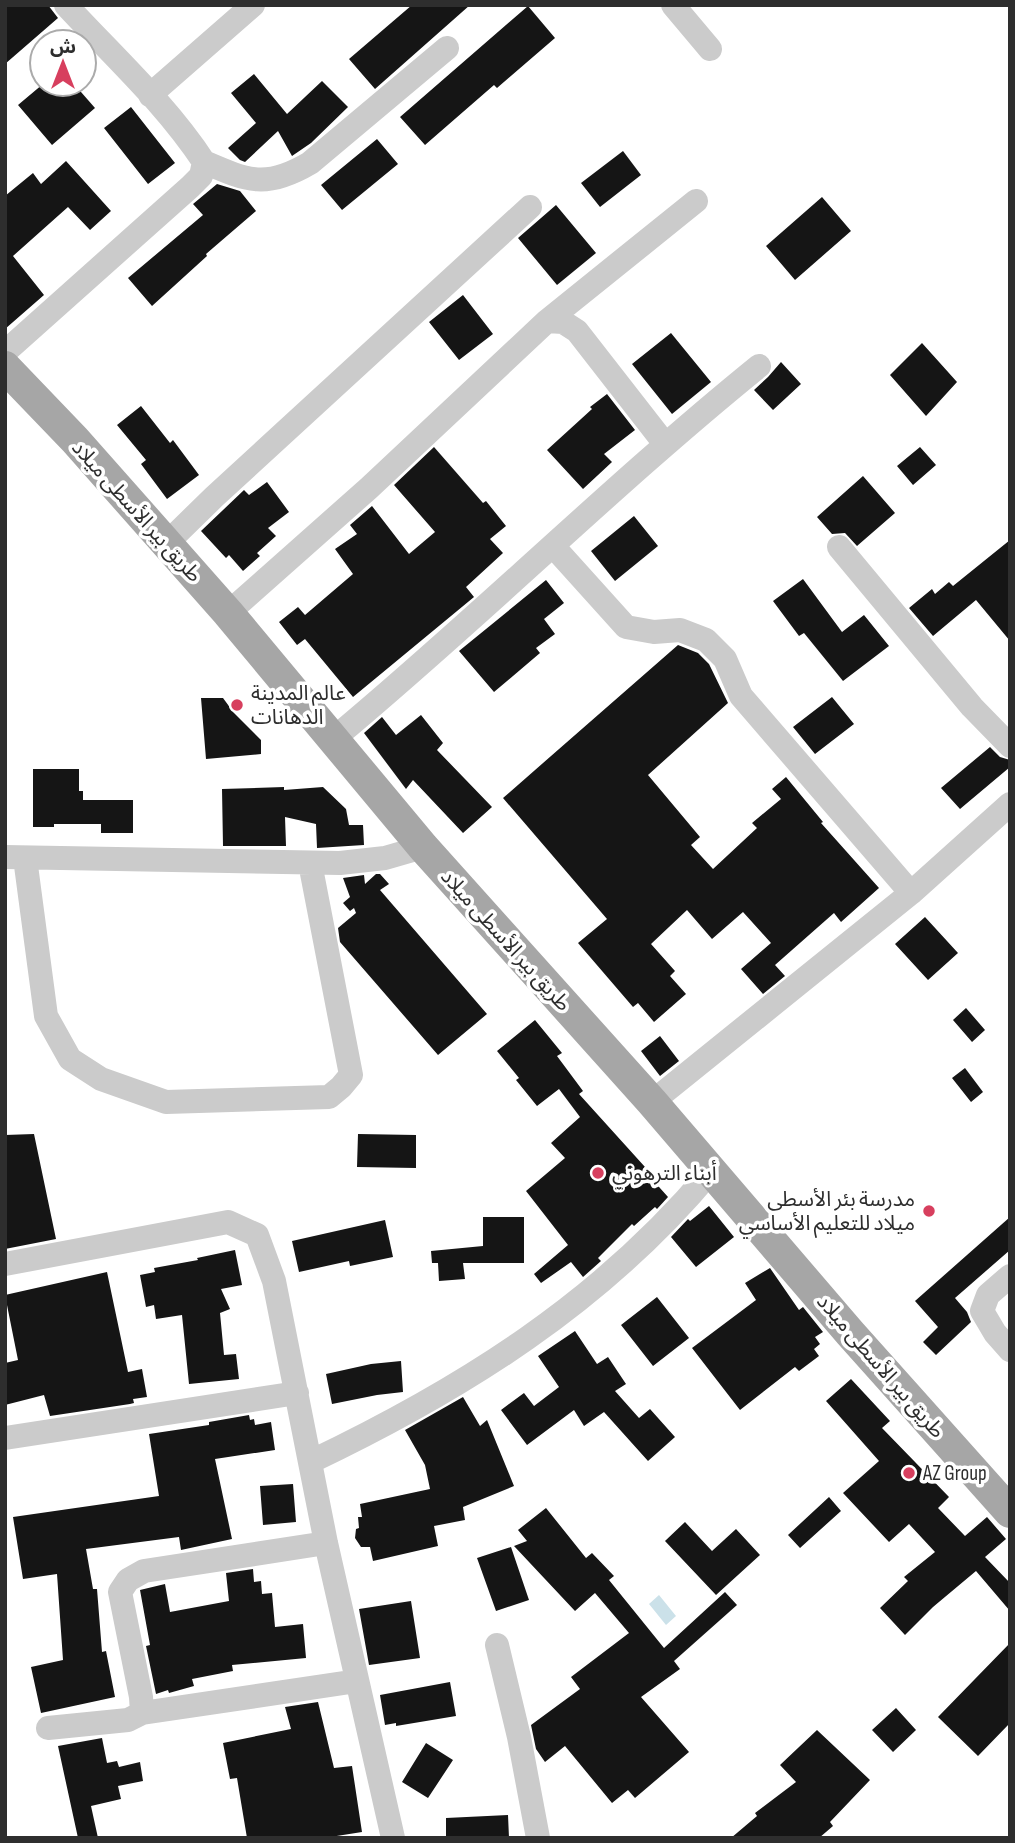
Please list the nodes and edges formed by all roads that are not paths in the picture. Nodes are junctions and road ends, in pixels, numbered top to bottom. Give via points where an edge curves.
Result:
1 (66, 5) edge
2 (253, 5) edge
3 (673, 5) edge
4 (447, 48) dead end
5 (710, 49) dead end
6 (150, 96) junction
7 (204, 162) junction
8 (696, 201) dead end
9 (530, 207) dead end
10 (547, 321) junction
11 (5, 352) edge
12 (759, 366) dead end
13 (5, 367) edge
14 (665, 444) junction
15 (166, 544) junction
16 (554, 546) junction
17 (839, 547) dead end
18 (228, 613) junction
19 (332, 740) junction
20 (1010, 746) edge
21 (1010, 804) edge
22 (423, 847) junction
23 (15, 858) edge
24 (310, 863) junction
25 (911, 894) junction
26 (652, 1102) junction
27 (711, 1171) junction
28 (5, 1264) edge
29 (1010, 1276) edge
30 (1010, 1350) edge
31 (297, 1393) junction
32 (5, 1438) edge
33 (310, 1462) junction
34 (1010, 1513) edge
35 (326, 1543) junction
36 (497, 1645) dead end
37 (357, 1681) junction
38 (142, 1713) junction
39 (48, 1728) dead end
40 (393, 1838) edge
41 (538, 1838) edge

1 - 6 street
2 - 6 street
3 - 5 street
4 - 7 street via 310,163 288,176 244,179
6 - 7 street
7 - 11 street via 201,176 190,187
8 - 10 street
9 - 15 street
10 - 14 street via 563,322 577,331
10 - 18 street
12 - 14 street
13 - 15 main road, طريق بير الأسطى ميلاد
14 - 16 street
15 - 18 main road, طريق بير الأسطى ميلاد
16 - 19 street
16 - 25 street via 626,626 654,632 680,630 706,640 725,659 741,696
17 - 20 street
18 - 19 main road, طريق بير الأسطى ميلاد
19 - 22 main road, طريق بير الأسطى ميلاد
21 - 25 street
22 - 24 street via 385,858
22 - 26 main road, طريق بير الأسطى ميلاد
23 - 24 street
23 - 24 street via 46,1016 70,1059 101,1079 166,1102 329,1097 351,1075
25 - 26 street
26 - 27 main road, طريق بير الأسطى ميلاد
27 - 33 street via 676,1213 559,1316 494,1362 389,1425
27 - 34 main road, طريق بير الأسطى ميلاد
28 - 31 street via 228,1222 257,1236 274,1281
29 - 30 street via 988,1294 982,1311
31 - 32 street
31 - 33 street
33 - 35 street
35 - 37 street
35 - 38 street via 144,1571 128,1580 120,1592
36 - 41 street
37 - 38 street
37 - 40 street
38 - 39 street via 128,1720

